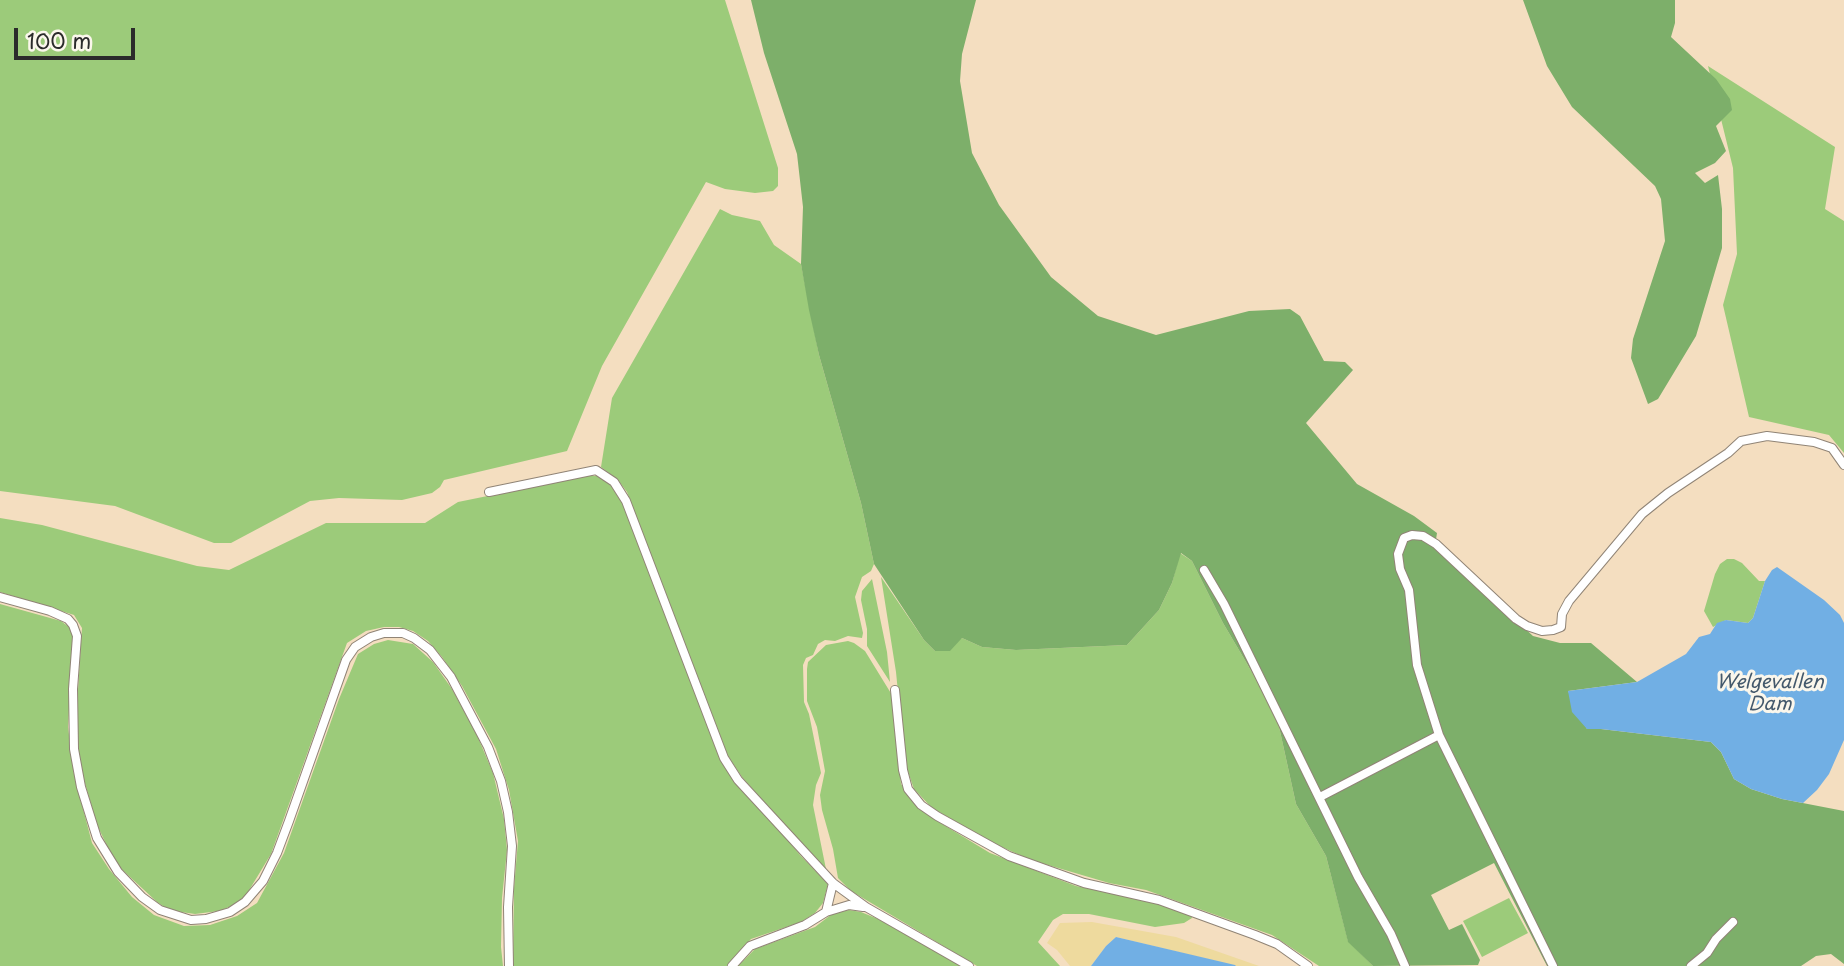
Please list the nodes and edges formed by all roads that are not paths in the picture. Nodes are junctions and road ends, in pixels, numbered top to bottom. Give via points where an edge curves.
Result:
1 (1844, 465) edge
2 (489, 492) dead end
3 (1204, 570) dead end
4 (0, 597) edge
5 (895, 690) dead end
6 (1439, 735) junction
7 (1320, 797) junction
8 (833, 883) junction
9 (866, 907) junction
10 (826, 912) junction
11 (1732, 922) dead end
12 (509, 966) edge
13 (732, 966) edge
14 (969, 966) edge
15 (1308, 966) edge
16 (1405, 966) edge
17 (1553, 966) edge
18 (1691, 966) edge

1 - 6 street via 1832,448 1814,442 1767,436 1741,441 1642,514 1569,601 1561,627 1553,630 1542,631 1516,619 1436,544 1423,536 1404,538 1398,554 1409,590 1417,666
2 - 8 street via 596,470 614,482 671,613 724,758 753,798
3 - 7 street
4 - 12 street via 50,611 74,625 74,749 80,787 97,838 117,872 142,897 160,910 191,920 230,912 263,881 346,660 355,647 384,633 414,638 451,677 500,780 512,846
5 - 15 street via 908,789 937,816 1009,856 1255,934
6 - 7 street
6 - 17 street
7 - 16 street
8 - 9 street
8 - 10 street
9 - 10 street via 849,905
9 - 14 street
10 - 13 street via 750,946
11 - 18 street

